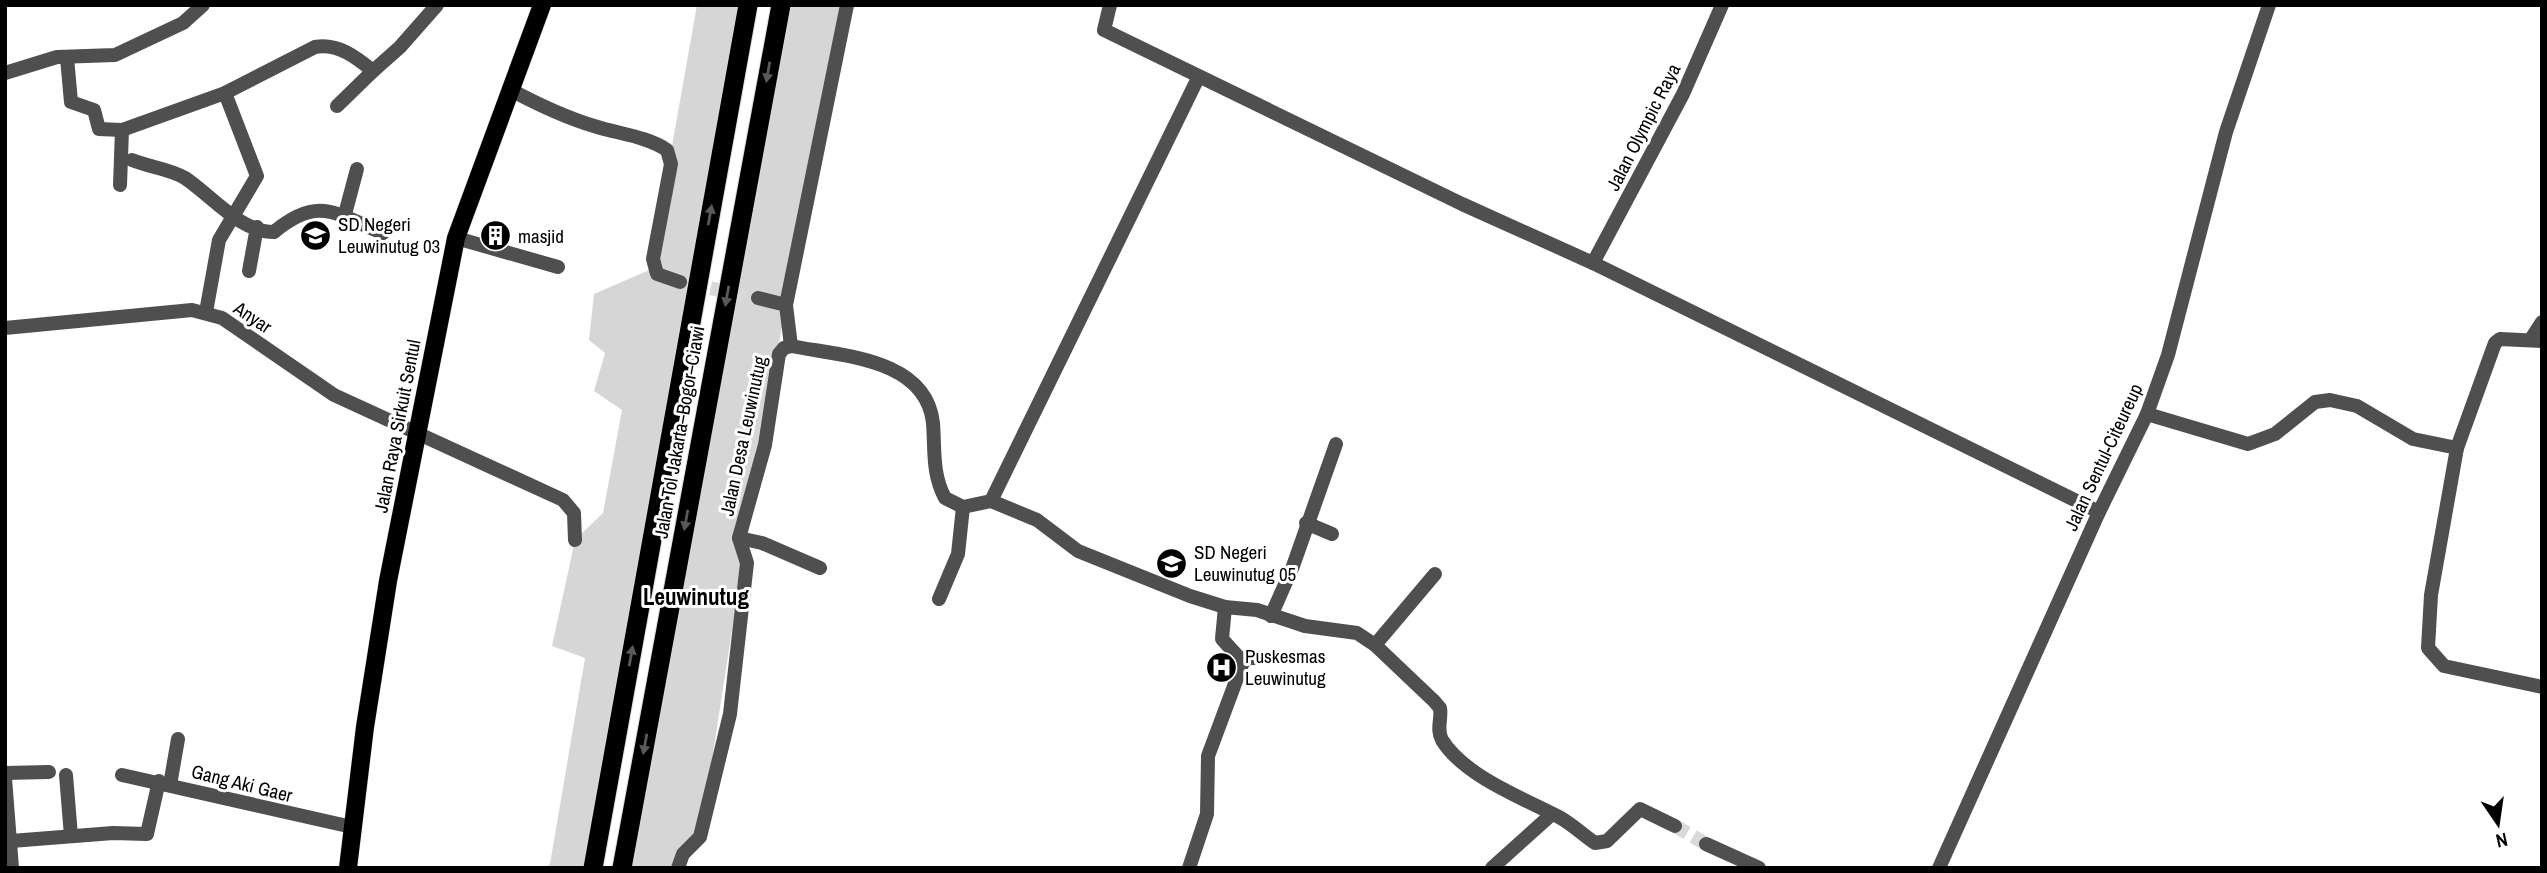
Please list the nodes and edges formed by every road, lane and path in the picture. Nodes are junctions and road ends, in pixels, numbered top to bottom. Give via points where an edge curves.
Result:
1 (202, 5) edge
2 (437, 5) edge
3 (542, 5) edge
4 (748, 5) edge
5 (781, 5) edge
6 (847, 5) edge
7 (1110, 5) edge
8 (1722, 5) edge
9 (2269, 5) edge
10 (67, 58) junction
11 (373, 71) junction
12 (5, 72) edge
13 (1198, 78) junction
14 (509, 89) junction
15 (225, 93) junction
16 (337, 106) dead end
17 (122, 130) junction
18 (132, 160) dead end
19 (357, 169) dead end
20 (120, 185) dead end
21 (233, 215) junction
22 (344, 218) junction
23 (257, 228) junction
24 (383, 233) dead end
25 (456, 238) junction
26 (1593, 263) junction
27 (558, 267) dead end
28 (249, 271) dead end
29 (680, 282) tunnel mouth
30 (758, 298) tunnel mouth
31 (786, 305) junction
32 (206, 312) junction
33 (2542, 322) edge
34 (5, 328) edge
35 (2537, 340) edge
36 (791, 346) junction
37 (2147, 414) junction
38 (417, 435) junction
39 (1335, 444) dead end
40 (2457, 448) junction
41 (991, 501) junction
42 (962, 507) junction
43 (2099, 512) junction
44 (1306, 523) junction
45 (1332, 534) dead end
46 (739, 537) junction
47 (575, 540) dead end
48 (820, 568) dead end
49 (1435, 574) dead end
50 (939, 599) dead end
51 (1224, 607) junction
52 (1271, 616) junction
53 (1375, 645) junction
54 (1276, 658) dead end
55 (1246, 660) junction
56 (2542, 687) edge
57 (178, 739) dead end
58 (49, 772) dead end
59 (66, 775) dead end
60 (122, 775) dead end
61 (5, 776) edge
62 (165, 783) junction
63 (1552, 814) junction
64 (1675, 826) tunnel mouth
65 (352, 827) junction
66 (71, 836) junction
67 (11, 841) junction
68 (1706, 844) tunnel mouth
69 (12, 868) edge
70 (348, 868) edge
71 (593, 868) edge
72 (622, 868) edge
73 (678, 868) edge
74 (1189, 868) edge
75 (1492, 868) edge
76 (1759, 868) edge
77 (1939, 868) edge

1 - 10 street via 183,23 121,53
2 - 11 street
3 - 14 main road, Jalan Raya Sirkuit Sentul
71 -> 4 highway, Jalan Tol Jakarta–Bogor–Ciawi
5 -> 72 highway, Jalan Tol Jakarta–Bogor–Ciawi
6 - 31 street
7 - 13 street via 1104,30
8 - 26 street, Jalan Olympic Raya via 1683,94
9 - 37 street, Jalan Sentul-Citeureup via 2226,132 2168,355
10 - 12 street via 47,58
10 - 17 street via 71,102 94,110 99,129
11 - 15 street via 327,45
11 - 16 street
13 - 26 street
13 - 41 street
14 - 25 main road, Jalan Raya Sirkuit Sentul
14 - 29 street via 550,110 648,139 667,150 671,164 653,259 657,274
15 - 17 street
15 - 21 street via 257,176
17 - 20 street
18 - 21 street via 183,177
19 - 22 street
21 - 23 street
21 - 32 street via 219,240
22 - 23 street via 317,209 299,213 274,232
22 - 24 street
23 - 28 street
25 - 27 street
25 - 38 main road, Jalan Raya Sirkuit Sentul
26 - 43 street
30 - 31 street
31 - 36 street
32 - 34 street, Anyar via 124,314
32 - 38 street, Anyar via 242,330 334,395
33 - 35 street
35 - 40 street via 2500,339 2495,343
36 - 42 street, Jalan Desa Leuwinutug via 880,366 908,378 932,419 933,456 941,489 951,503
36 - 46 street, Jalan Desa Leuwinutug via 779,355 765,445
37 - 40 street via 2248,444 2275,435 2315,402 2330,400 2357,406 2413,439
37 - 43 street, Jalan Sentul-Citeureup
38 - 47 street, Anyar via 568,504 574,513
38 - 65 main road, Jalan Raya Sirkuit Sentul via 388,581
39 - 44 street
40 - 56 street via 2431,595 2428,648 2444,666
41 - 42 street
41 - 51 street via 1037,520 1077,551
42 - 50 street via 958,554
43 - 77 street, Jalan Sentul-Citeureup
44 - 45 street
44 - 52 street
46 - 48 street
46 - 73 street, Jalan Desa Leuwinutug via 747,562 730,714 700,837 683,854
49 - 53 street
51 - 52 street via 1244,607
51 - 55 street via 1222,639
52 - 53 street via 1357,633
53 - 63 street via 1440,708 1443,741 1506,792
54 - 55 street
55 - 74 street via 1208,755 1208,814
57 - 62 street
58 - 61 street
59 - 66 street
60 - 62 street, Gang Aki Gaer
61 - 67 street
62 - 65 street, Gang Aki Gaer
62 - 66 street via 147,834
63 - 64 street via 1595,843 1607,841 1640,809
63 - 75 street
65 - 70 main road, Jalan Raya Sirkuit Sentul
66 - 67 street
67 - 69 street
68 - 76 street

